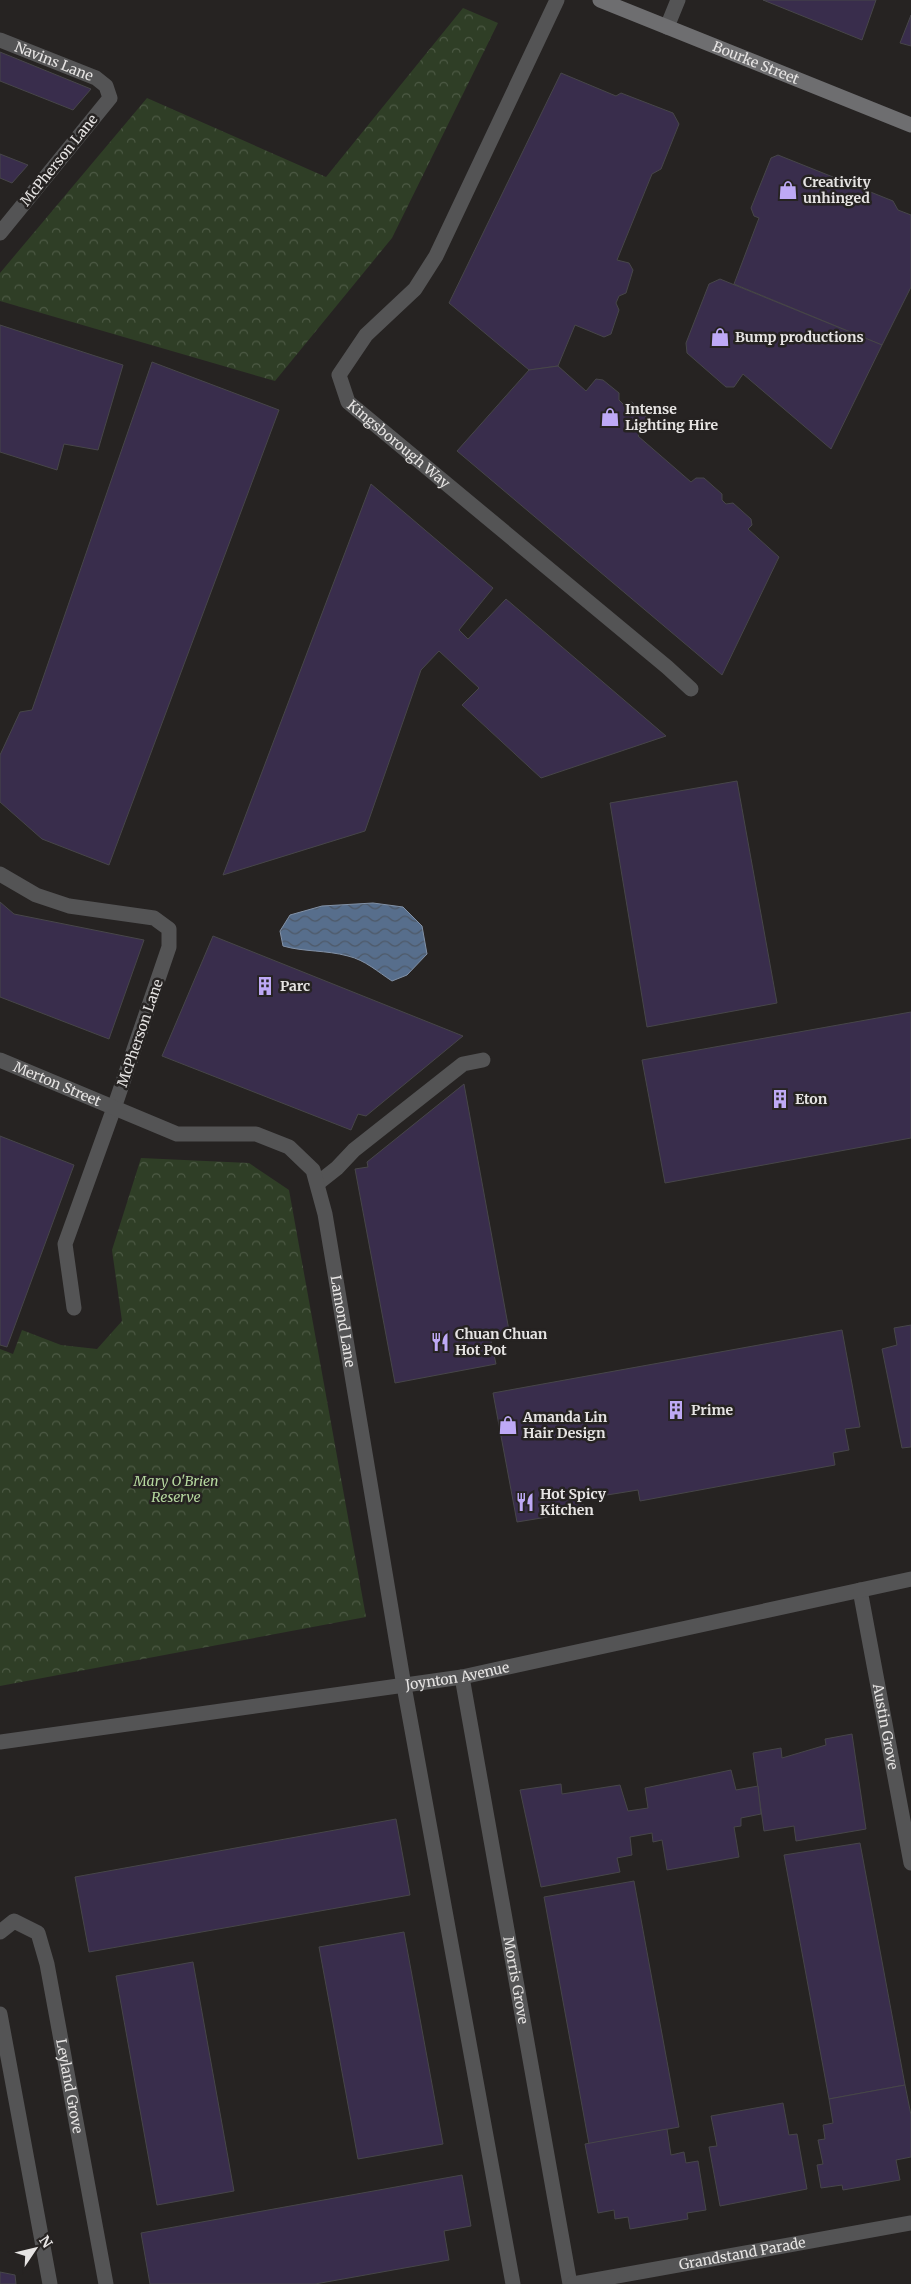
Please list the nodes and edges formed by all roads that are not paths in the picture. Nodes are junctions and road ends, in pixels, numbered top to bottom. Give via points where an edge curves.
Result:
1 (557, 0) edge
2 (600, 0) edge
3 (678, 0) edge
4 (667, 27) junction
5 (0, 40) edge
6 (106, 86) joint
7 (911, 125) edge
8 (0, 233) edge
9 (691, 689) dead end
10 (0, 874) edge
11 (0, 1060) edge
12 (483, 1060) dead end
13 (114, 1108) junction
14 (318, 1183) junction
15 (74, 1308) dead end
16 (911, 1579) edge
17 (860, 1590) junction
18 (462, 1677) junction
19 (404, 1686) junction
20 (0, 1742) edge
21 (911, 1863) edge
22 (0, 1932) edge
23 (0, 2014) edge
24 (911, 2223) edge
25 (50, 2284) edge
26 (106, 2284) edge
27 (513, 2284) edge
28 (572, 2284) edge

1 - 9 street, Kingsborough Way via 436,256 415,289 366,335 339,375 348,402
2 - 4 main road, Bourke Street
3 - 4 street
4 - 7 main road, Bourke Street
5 - 6 street, Navins Lane via 96,78
6 - 8 street, McPherson Lane via 110,98
10 - 13 street, McPherson Lane via 36,895 69,906 154,918 169,929 169,947
11 - 13 street, Merton Street
12 - 14 street via 463,1064 354,1150
13 - 14 street, Lamond Lane via 177,1134 256,1134 289,1147 313,1170
13 - 15 street, McPherson Lane via 65,1244
14 - 19 street, Lamond Lane
16 - 17 street, Joynton Avenue
17 - 18 street, Joynton Avenue
17 - 21 street, Austin Grove
18 - 19 street, Joynton Avenue
18 - 28 street, Morris Grove
19 - 20 street, Joynton Avenue
19 - 27 street
22 - 26 street, Leyland Grove via 14,1921 38,1933 47,1964
23 - 25 street
24 - 28 street, Grandstand Parade

